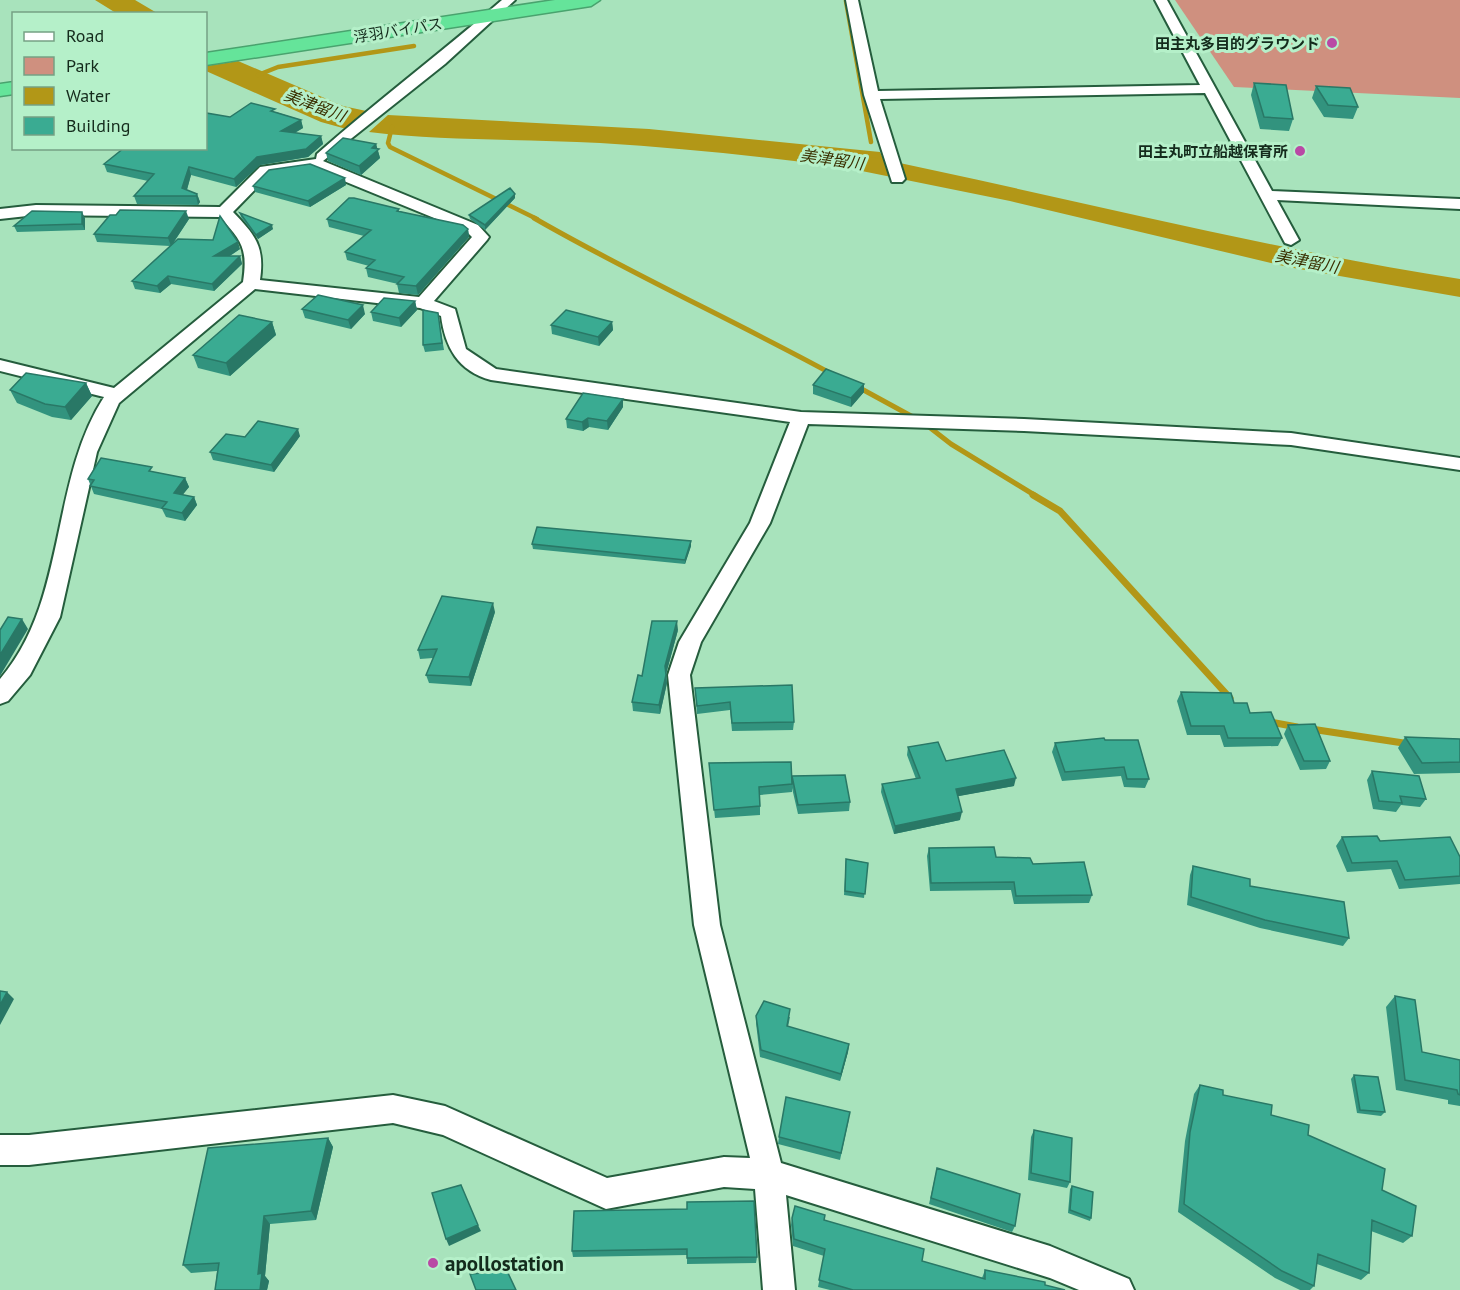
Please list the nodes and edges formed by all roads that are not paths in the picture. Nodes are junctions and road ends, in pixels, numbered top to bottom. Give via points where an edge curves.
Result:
1 (509, 0) edge
2 (591, 0) edge
3 (852, 0) edge
4 (1161, 0) edge
5 (495, 15) junction
6 (207, 59) edge
7 (1211, 89) junction
8 (871, 95) junction
9 (314, 163) junction
10 (897, 179) dead end
11 (1267, 195) junction
12 (1460, 204) edge
13 (224, 212) junction
14 (0, 214) edge
15 (1291, 240) dead end
16 (251, 284) junction
17 (423, 303) junction
18 (0, 365) edge
19 (116, 394) junction
20 (801, 418) junction
21 (1460, 464) edge
22 (0, 695) edge
23 (0, 1150) edge
24 (769, 1173) junction
25 (779, 1290) edge
26 (1118, 1290) edge

1 - 5 street
2 - 5 highway, 浮羽バイパス
3 - 8 street
4 - 7 street
5 - 6 highway, 浮羽バイパス
5 - 9 street
7 - 8 street
7 - 11 street
8 - 10 street
9 - 13 street via 265,170
9 - 17 street via 471,228 481,237
11 - 12 street
11 - 15 street
13 - 14 street via 36,210
13 - 16 street via 249,240 255,256
16 - 17 street
16 - 19 street
17 - 20 street via 449,313 460,356 491,374
18 - 19 street
19 - 22 street via 87,452 49,617 22,669
20 - 21 street via 1291,439
20 - 24 street via 760,524 690,642 679,675 707,925
23 - 24 street via 393,1109 445,1121 606,1194 724,1172
24 - 25 street
24 - 26 street via 1050,1262

